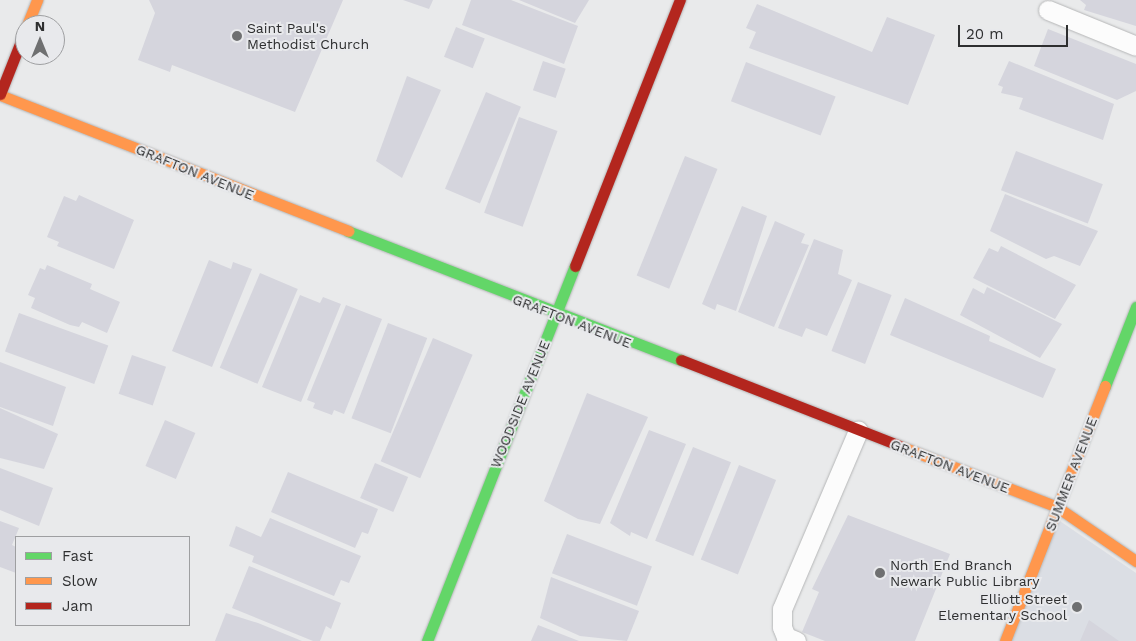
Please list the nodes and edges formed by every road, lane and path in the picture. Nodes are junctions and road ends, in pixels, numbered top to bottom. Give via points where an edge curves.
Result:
1 (37, 0) edge
2 (680, 0) edge
3 (1048, 10) dead end
4 (31, 15) edge
5 (1136, 46) edge
6 (15, 56) edge
7 (0, 94) edge
8 (1136, 307) edge
9 (556, 315) junction
10 (858, 431) junction
11 (1057, 507) junction
12 (1136, 561) edge
13 (427, 641) edge
14 (796, 641) edge
15 (1005, 641) edge

1 - 4 street
2 - 9 street, WOODSIDE AVENUE
3 - 5 lane
6 - 7 street
7 - 9 street, GRAFTON AVENUE
8 - 11 street, SUMMER AVENUE
9 - 10 street, GRAFTON AVENUE
9 - 13 street, WOODSIDE AVENUE
10 - 11 street, GRAFTON AVENUE
10 - 14 lane via 782,609 784,632
11 - 12 street, GRAFTON AVENUE
11 - 15 street, SUMMER AVENUE

